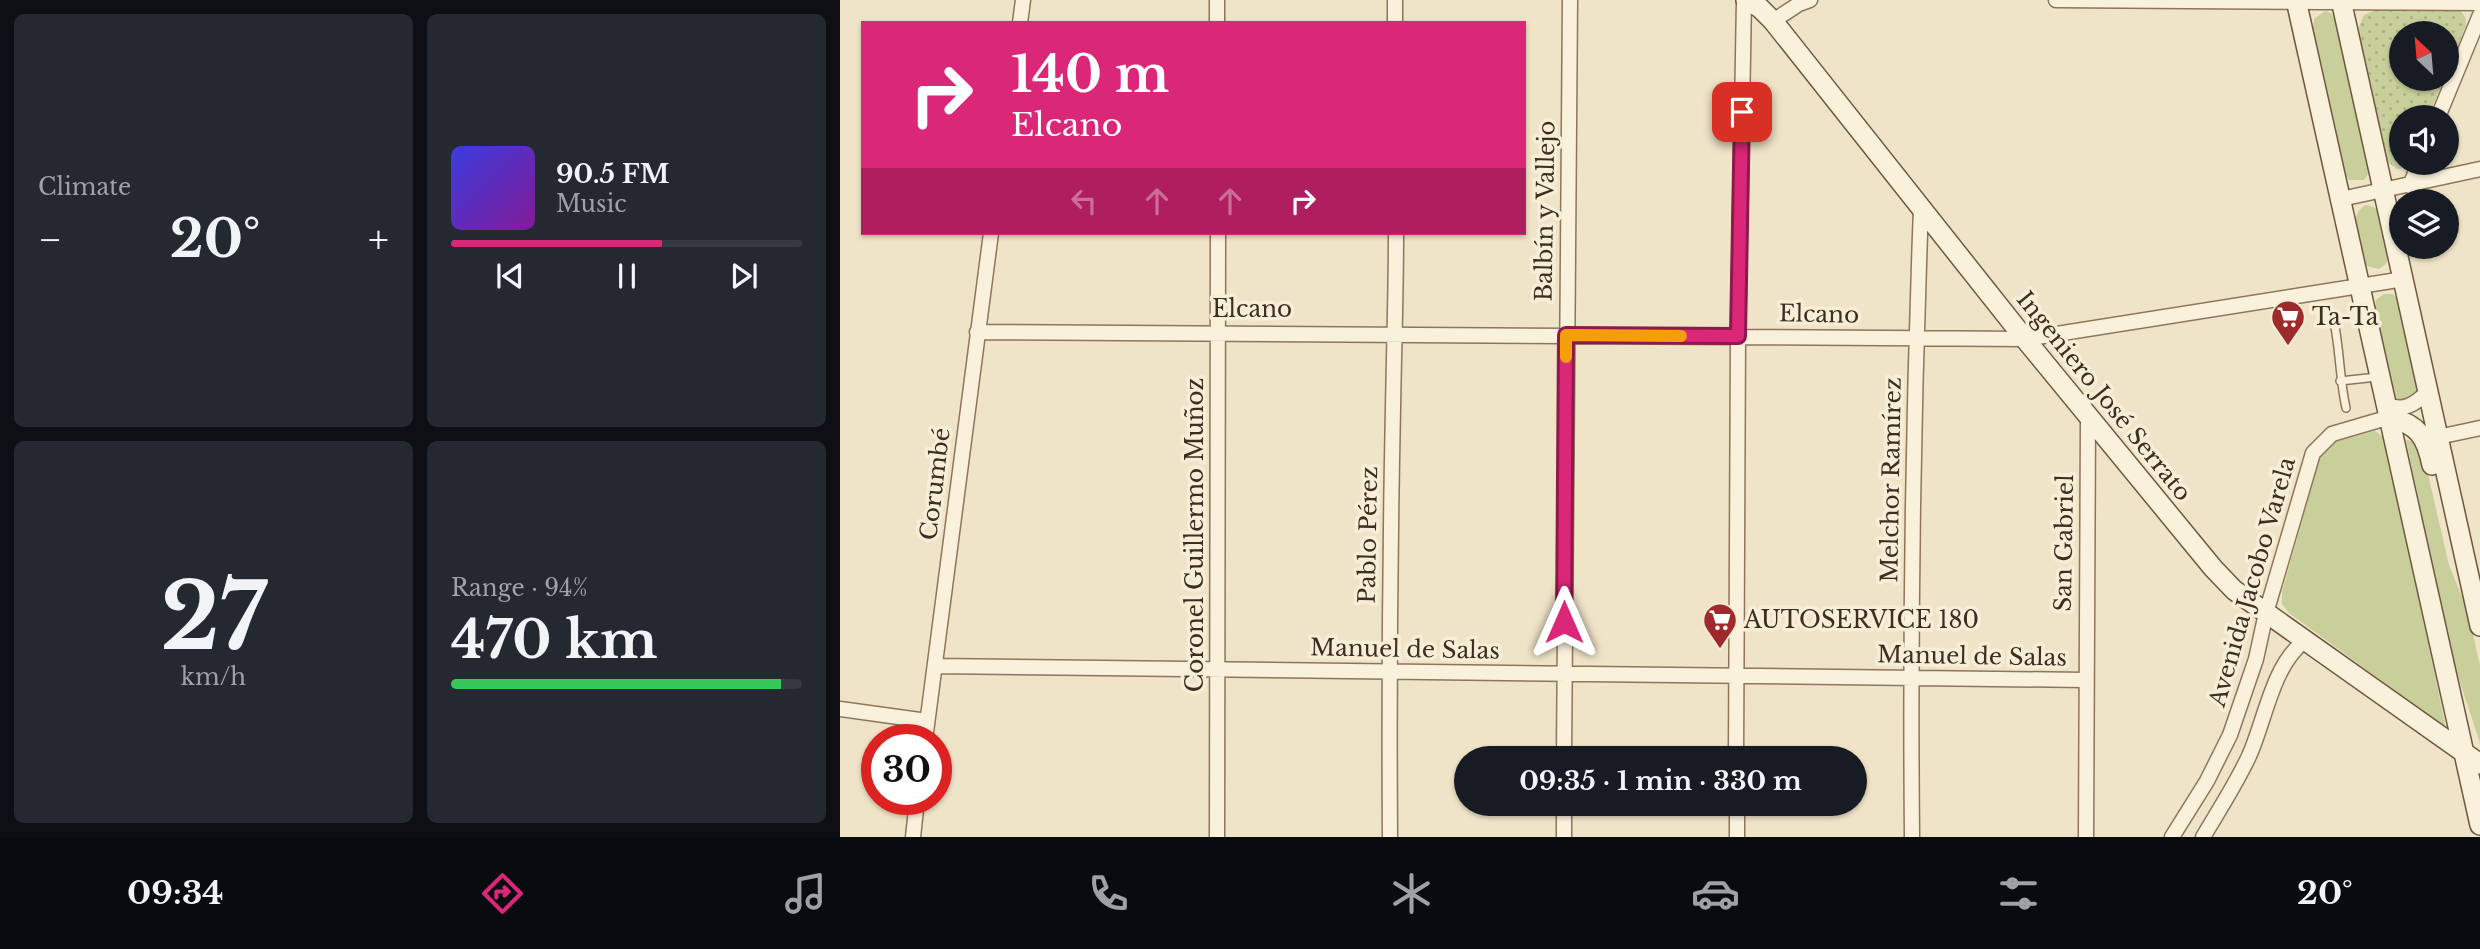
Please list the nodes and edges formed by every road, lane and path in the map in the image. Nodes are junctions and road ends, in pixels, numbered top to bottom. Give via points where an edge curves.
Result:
1 (1023, 0) edge
2 (1217, 0) edge
3 (1395, 0) edge
4 (1570, 0) edge
5 (1745, 0) edge
6 (1810, 0) edge
7 (2056, 0) edge
8 (2297, 1) edge
9 (2341, 1) edge
10 (2480, 3) edge
11 (2480, 15) edge
12 (1020, 21) edge
13 (1217, 21) edge
14 (1395, 21) edge
15 (1773, 21) junction
16 (2443, 105) edge
17 (2480, 169) edge
18 (2414, 175) edge
19 (2410, 186) junction
20 (2384, 191) junction
21 (2341, 199) junction
22 (1921, 208) junction
23 (991, 235) edge
24 (1218, 235) edge
25 (1396, 235) edge
26 (2403, 279) junction
27 (2361, 285) junction
28 (2335, 327) dead end
29 (977, 332) junction
30 (1218, 332) junction
31 (1396, 333) junction
32 (1566, 335) junction
33 (1738, 336) junction
34 (1916, 338) junction
35 (2025, 339) junction
36 (2381, 377) junction
37 (2340, 381) junction
38 (2428, 391) junction
39 (2346, 408) dead end
40 (2388, 411) junction
41 (2088, 418) junction
42 (2480, 428) edge
43 (2438, 437) junction
44 (2467, 566) junction
45 (2266, 613) junction
46 (2480, 626) edge
47 (2305, 640) junction
48 (934, 666) junction
49 (1218, 670) junction
50 (1389, 672) junction
51 (1564, 674) junction
52 (1736, 676) junction
53 (1911, 678) junction
54 (2085, 680) junction
55 (840, 709) edge
56 (927, 721) junction
57 (927, 724) edge
58 (1564, 746) edge
59 (1736, 746) edge
60 (2462, 752) junction
61 (2480, 764) edge
62 (915, 815) edge
63 (1564, 816) edge
64 (1737, 816) edge
65 (2480, 825) edge
66 (913, 837) edge
67 (1217, 837) edge
68 (1390, 837) edge
69 (1564, 837) edge
70 (1737, 837) edge
71 (1912, 837) edge
72 (2086, 837) edge
73 (2172, 837) edge
74 (2203, 837) edge

1 - 12 street
2 - 13 street
3 - 14 street
4 - 32 street, Balbín y Vallejo
5 - 15 street, Ingeniero José Serrato
5 - 33 street
6 - 15 street
7 - 8 street
8 - 9 street
8 - 21 street
9 - 10 street
9 - 20 street
11 - 16 street
15 - 22 street, Ingeniero José Serrato
17 - 19 street
18 - 19 street
19 - 20 street
20 - 21 street
20 - 26 street
21 - 27 street
22 - 34 street, Melchor Ramírez
22 - 35 street, Ingeniero José Serrato
23 - 29 street, Corumbé
24 - 30 street, Coronel Guillermo Muñoz
25 - 31 street, Pablo Pérez
26 - 27 street, Elcano
26 - 38 street
27 - 35 street, Elcano
27 - 36 street
28 - 37 lane
29 - 30 street, Elcano
29 - 48 street, Corumbé
30 - 31 street, Elcano
30 - 49 street, Coronel Guillermo Muñoz
31 - 32 street, Elcano
31 - 50 street, Pablo Pérez
32 - 33 street, Elcano
32 - 51 street, Balbín y Vallejo
33 - 34 street, Elcano
33 - 52 street
34 - 35 street, Elcano
34 - 53 street, Melchor Ramírez
35 - 41 street, Ingeniero José Serrato
36 - 37 lane
36 - 40 street
37 - 39 lane
38 - 40 street, Avenida Jacobo Varela via 2414,404
38 - 43 street
40 - 44 street via 2424,438 2451,550
40 - 45 street, Avenida Jacobo Varela via 2332,434 2313,453
40 - 60 street
41 - 45 street, Ingeniero José Serrato via 2213,568
41 - 54 street, San Gabriel
42 - 43 street
43 - 44 street
44 - 46 street
45 - 47 street, Ingeniero José Serrato
45 - 73 street, Avenida Jacobo Varela via 2230,735
47 - 60 street, Ingeniero José Serrato
47 - 74 street via 2278,675 2249,755
48 - 49 street, Manuel de Salas
48 - 56 street, Corumbé
49 - 50 street, Manuel de Salas
49 - 67 street, Coronel Guillermo Muñoz
50 - 51 street, Manuel de Salas
50 - 68 street, Pablo Pérez
51 - 52 street, Manuel de Salas
51 - 58 street, Balbín y Vallejo
52 - 53 street, Manuel de Salas
52 - 59 street
53 - 54 street, Manuel de Salas
53 - 71 street, Melchor Ramírez
54 - 72 street, San Gabriel
55 - 56 street
56 - 57 street, Corumbé
60 - 61 street, Ingeniero José Serrato
60 - 65 street
62 - 66 street
63 - 69 street
64 - 70 street

